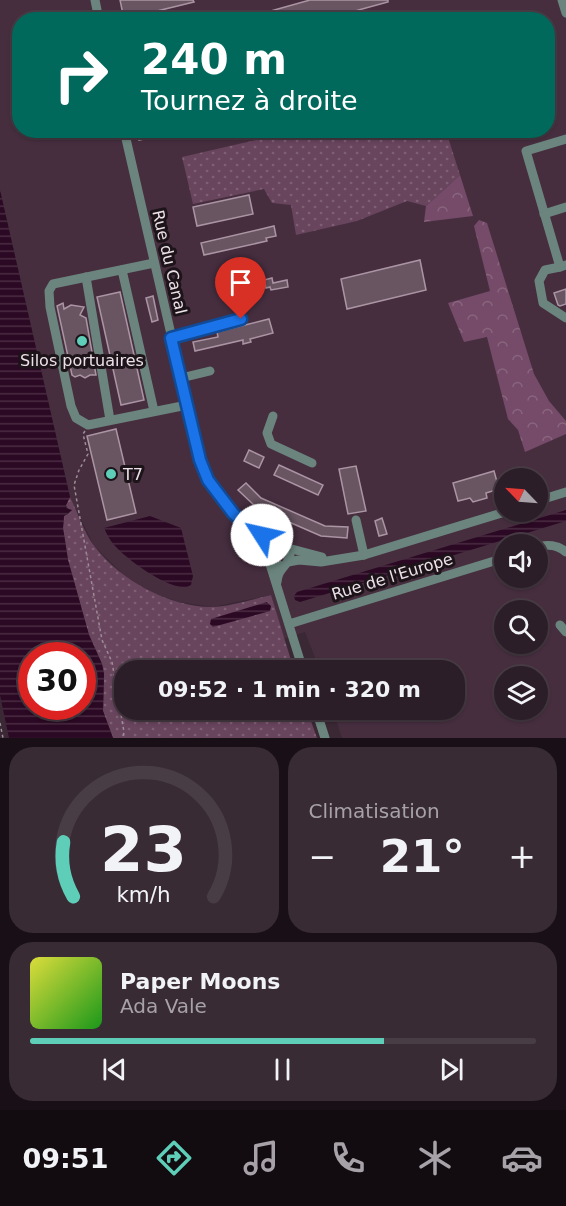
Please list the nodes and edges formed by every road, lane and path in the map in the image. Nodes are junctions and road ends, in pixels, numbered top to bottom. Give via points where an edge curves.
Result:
1 (562, 0) edge
2 (566, 13) edge
3 (126, 138) edge
4 (566, 139) edge
5 (566, 207) edge
6 (544, 214) junction
7 (561, 254) edge
8 (154, 263) junction
9 (563, 266) edge
10 (122, 270) junction
11 (86, 277) junction
12 (566, 318) edge
13 (241, 319) dead end
14 (171, 338) junction
15 (210, 371) dead end
16 (181, 378) junction
17 (186, 405) junction
18 (154, 411) junction
19 (273, 416) dead end
20 (110, 420) junction
21 (88, 425) junction
22 (312, 463) dead end
23 (566, 492) edge
24 (548, 498) edge
25 (494, 515) edge
26 (356, 520) dead end
27 (246, 526) junction
28 (278, 544) junction
29 (548, 546) edge
30 (288, 548) junction
31 (566, 552) edge
32 (364, 555) junction
33 (269, 559) junction
34 (336, 560) junction
35 (494, 561) edge
36 (285, 564) junction
37 (276, 585) junction
38 (289, 624) junction
39 (300, 660) edge
40 (319, 720) edge
41 (0, 723) edge
42 (3, 738) edge
43 (123, 738) edge
44 (325, 738) edge

1 - 2 street
3 - 8 street, Rue du Canal
4 - 6 street via 526,151
5 - 6 street
6 - 7 street
7 - 9 street
8 - 10 street
8 - 14 street, Rue du Canal
9 - 12 street via 545,270 539,280 543,303
10 - 11 street
10 - 18 street
11 - 20 street
11 - 21 street via 53,284 49,291 71,406 76,418
13 - 14 street
14 - 16 street, Rue du Canal
15 - 16 street
16 - 17 street, Rue du Canal
17 - 18 street
17 - 27 street, Rue du Canal via 208,480
18 - 20 street
19 - 22 street via 267,433 271,444
20 - 21 street
21 - 43 path via 83,434 88,454 74,485 102,640 112,662
23 - 24 street
25 - 32 street, Rue du Canal
26 - 32 street
27 - 28 street, Rue du Canal
27 - 33 street, Rue du Canal
28 - 30 street, Rue du Canal
28 - 33 street via 269,550
29 - 31 street
30 - 34 street, Rue du Canal
30 - 36 street via 291,555
32 - 34 street, Rue du Canal
33 - 36 street, Rue du Canal via 275,566
33 - 37 street
34 - 36 street, Rue du Canal
35 - 38 street, Rue de l'Europe
36 - 37 street via 277,574
37 - 38 street
38 - 39 street
40 - 44 street
41 - 42 path

